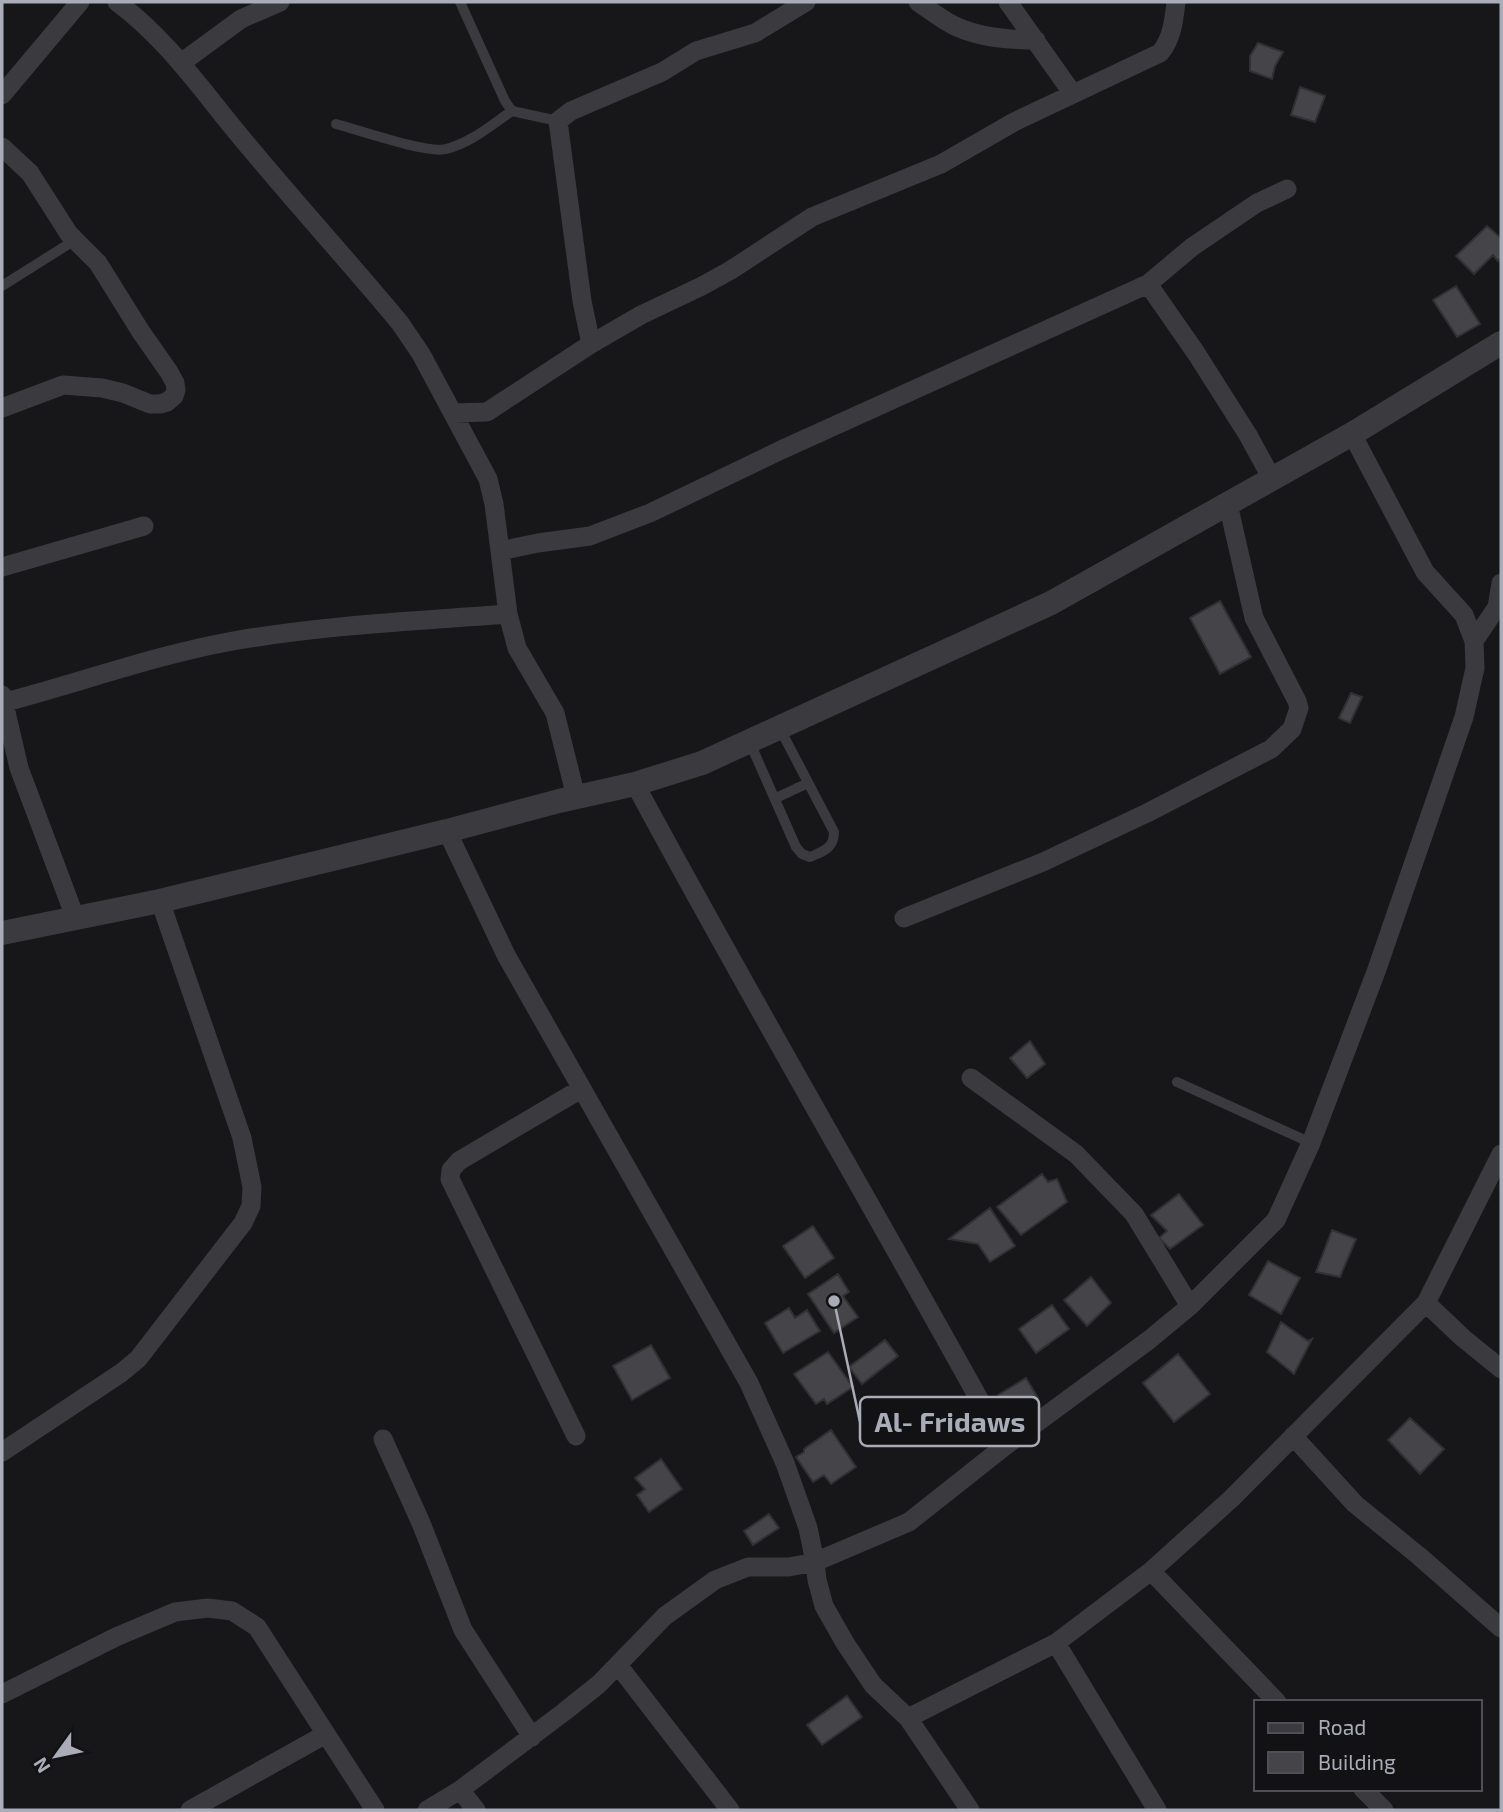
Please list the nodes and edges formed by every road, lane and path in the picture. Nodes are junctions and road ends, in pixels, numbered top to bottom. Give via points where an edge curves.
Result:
1 (80, 2) edge
2 (117, 2) edge
3 (280, 2) edge
4 (460, 2) edge
5 (806, 2) edge
6 (918, 2) edge
7 (1009, 2) edge
8 (1176, 2) edge
9 (1036, 40) junction
10 (181, 63) junction
11 (1073, 94) junction
12 (2, 95) edge
13 (512, 111) junction
14 (558, 121) junction
15 (336, 124) dead end
16 (2, 147) edge
17 (1287, 189) dead end
18 (75, 240) junction
19 (1149, 284) junction
20 (2, 286) edge
21 (1501, 343) edge
22 (590, 344) junction
23 (2, 408) edge
24 (453, 414) junction
25 (1352, 435) junction
26 (1272, 479) junction
27 (1228, 504) junction
28 (144, 526) dead end
29 (500, 551) junction
30 (2, 567) edge
31 (1501, 583) edge
32 (508, 614) junction
33 (1474, 641) junction
34 (2, 700) edge
35 (779, 729) junction
36 (750, 742) junction
37 (808, 783) junction
38 (635, 784) junction
39 (576, 797) junction
40 (776, 798) junction
41 (447, 831) junction
42 (160, 901) junction
43 (75, 917) junction
44 (904, 918) dead end
45 (2, 933) edge
46 (971, 1079) dead end
47 (1177, 1082) dead end
48 (581, 1089) junction
49 (1311, 1143) junction
50 (1499, 1164) edge
51 (1426, 1303) junction
52 (1190, 1306) junction
53 (1501, 1369) edge
54 (576, 1436) dead end
55 (1293, 1436) junction
56 (383, 1439) dead end
57 (1005, 1446) junction
58 (2, 1452) edge
59 (816, 1562) junction
60 (1151, 1571) junction
61 (1501, 1628) edge
62 (1056, 1643) junction
63 (618, 1665) junction
64 (2, 1694) edge
65 (1275, 1700) edge
66 (908, 1718) junction
67 (326, 1734) junction
68 (532, 1737) junction
69 (460, 1790) junction
70 (1365, 1791) edge
71 (190, 1810) edge
72 (375, 1810) edge
73 (427, 1810) edge
74 (476, 1810) edge
75 (730, 1810) edge
76 (970, 1810) edge
77 (1157, 1810) edge
78 (1384, 1810) edge

1 - 12 street
2 - 10 street
3 - 10 street via 241,19
4 - 13 lane
5 - 14 street via 755,33 696,51
6 - 9 street via 968,31
7 - 9 street
8 - 11 street via 1171,36 1160,53
9 - 11 street
10 - 24 street via 400,323
11 - 22 street via 941,164 812,217 731,270
13 - 14 lane
13 - 15 lane via 466,142 443,150
14 - 22 street
16 - 18 street via 30,173
17 - 19 street via 1256,203 1192,247
18 - 20 lane
18 - 23 street via 98,263 169,372 175,383 174,396 150,404 123,393 63,385
19 - 26 street via 1220,390
19 - 29 street via 650,513 590,536
21 - 25 street
22 - 24 street via 487,412
24 - 29 street via 488,479
25 - 26 street
25 - 33 street via 1419,562 1464,615
26 - 27 street
27 - 35 street via 1051,603
27 - 44 street via 1254,618 1299,708 1292,729 1271,749 1147,813 1043,862
28 - 30 street
29 - 32 street
31 - 33 street via 1497,607
32 - 34 street via 319,628 231,642
32 - 39 street via 517,648 555,713
33 - 49 street via 1475,668 1464,717
34 - 43 street via 19,768
35 - 36 street
35 - 37 lane
36 - 38 street
36 - 40 lane
37 - 40 lane
37 - 40 lane via 834,832 829,848 810,857 796,847
38 - 39 street
38 - 57 street
39 - 41 street
41 - 42 street
41 - 48 street via 494,932
42 - 43 street
42 - 58 street via 242,1138 251,1206 243,1223 138,1359
43 - 45 street
46 - 52 street via 1076,1154 1134,1214
47 - 49 lane
48 - 54 street via 459,1161 450,1179
48 - 59 street via 748,1382 785,1463
49 - 52 street via 1276,1220
50 - 51 street
51 - 53 street
51 - 55 street
52 - 57 street
55 - 60 street
55 - 61 street via 1355,1504
56 - 68 street via 463,1630
57 - 59 street via 909,1522
59 - 63 street via 748,1567 715,1580 665,1616
59 - 66 street via 824,1606 845,1643 873,1685
60 - 62 street
60 - 65 street
62 - 66 street
62 - 77 street
63 - 68 street
63 - 75 street
64 - 67 street via 175,1612 208,1608 232,1611 257,1627
66 - 76 street
67 - 71 street
67 - 72 street
68 - 69 street
69 - 73 street
69 - 74 street
70 - 78 street

